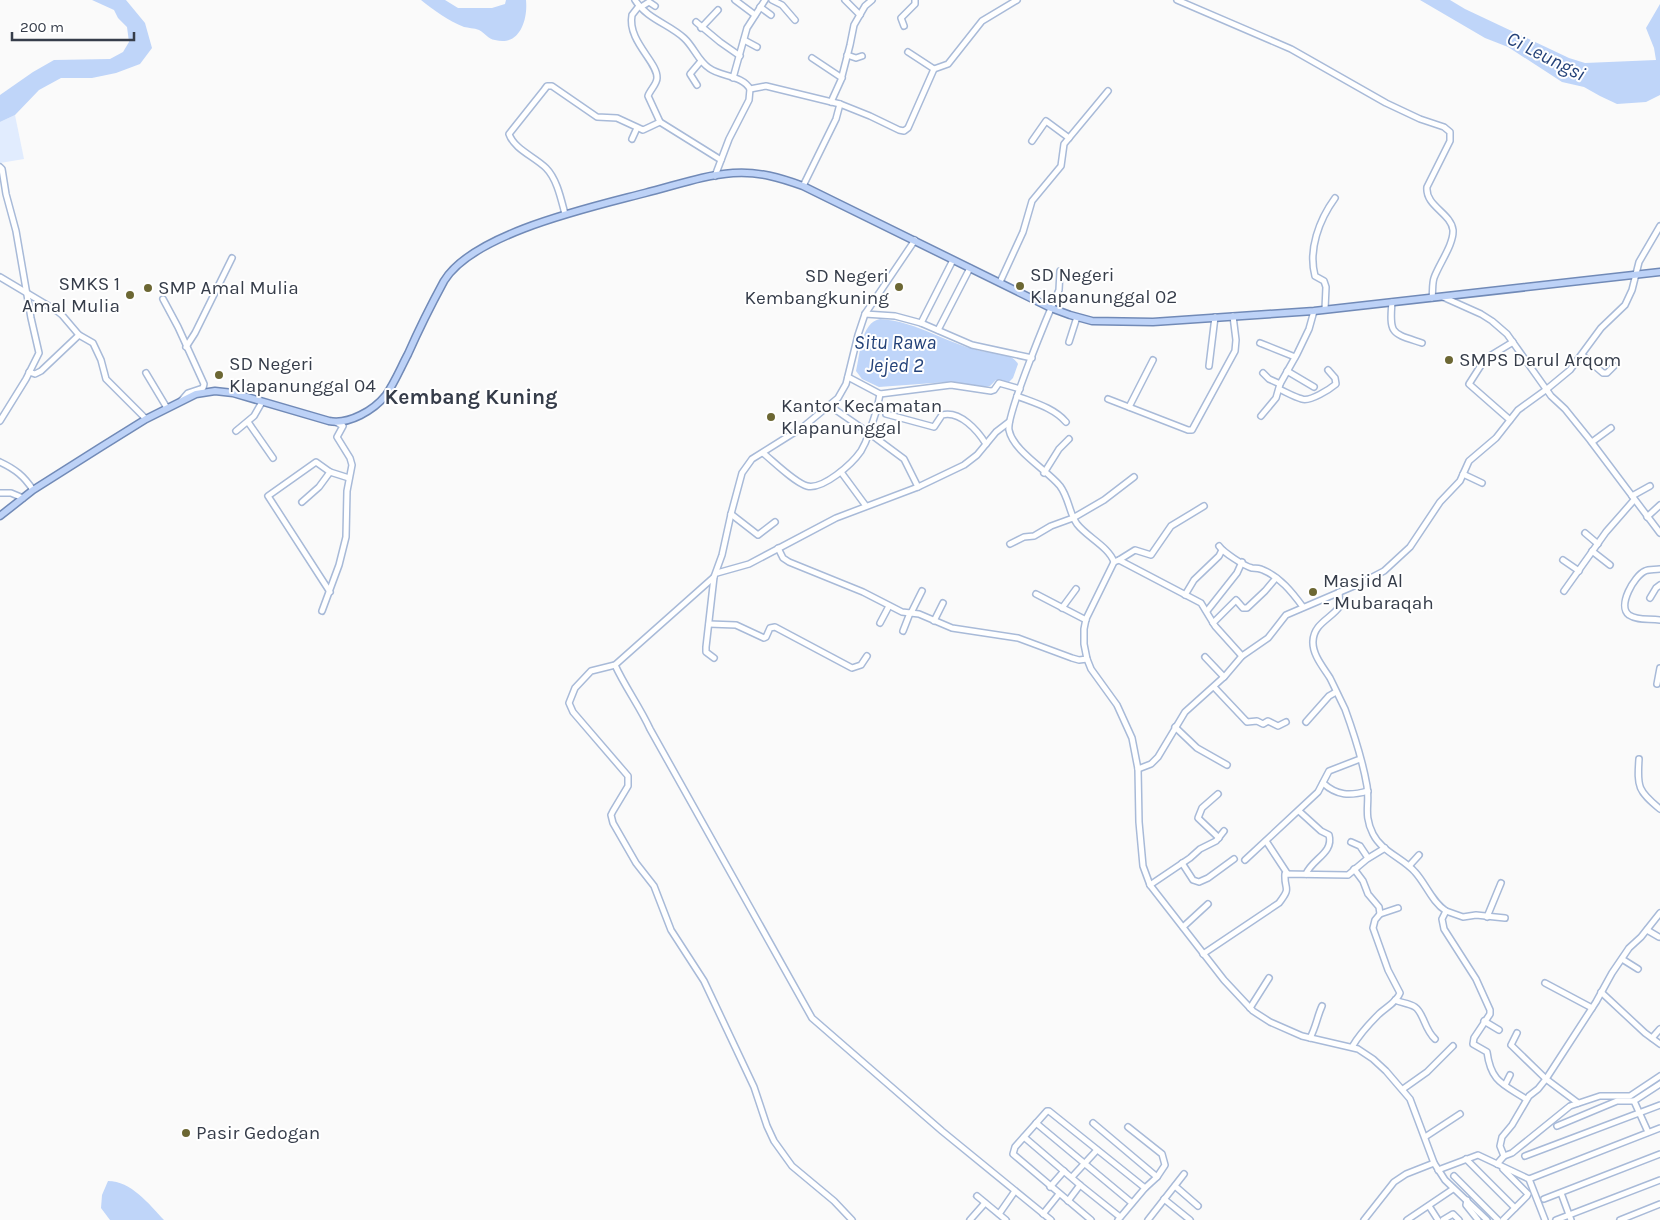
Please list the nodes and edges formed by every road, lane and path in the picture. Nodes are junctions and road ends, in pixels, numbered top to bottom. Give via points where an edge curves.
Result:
1 (635, 0) edge
2 (735, 0) edge
3 (764, 0) edge
4 (772, 0) edge
5 (846, 0) edge
6 (872, 0) edge
7 (916, 0) edge
8 (1017, 0) edge
9 (1177, 0) edge
10 (655, 6) dead end
11 (640, 7) junction
12 (760, 7) junction
13 (718, 10) dead end
14 (771, 15) dead end
15 (860, 15) junction
16 (755, 16) junction
17 (795, 20) dead end
18 (696, 22) dead end
19 (904, 26) dead end
20 (701, 28) junction
21 (744, 40) junction
22 (757, 47) dead end
23 (908, 52) dead end
24 (847, 55) junction
25 (740, 56) junction
26 (862, 56) dead end
27 (812, 58) dead end
28 (701, 61) junction
29 (934, 69) junction
30 (733, 78) junction
31 (842, 78) junction
32 (698, 85) dead end
33 (750, 89) junction
34 (1108, 92) dead end
35 (831, 102) junction
36 (840, 104) junction
37 (660, 122) junction
38 (637, 128) junction
39 (1069, 138) junction
40 (632, 139) dead end
41 (1032, 141) dead end
42 (721, 160) junction
43 (0, 167) edge
44 (715, 176) junction
45 (803, 186) junction
46 (3, 195) edge
47 (1334, 198) dead end
48 (565, 214) junction
49 (1660, 226) edge
50 (915, 240) junction
51 (232, 258) dead end
52 (953, 260) junction
53 (970, 268) junction
54 (1060, 271) dead end
55 (1660, 272) edge
56 (1636, 274) junction
57 (1, 279) edge
58 (1000, 282) junction
59 (26, 292) junction
60 (1442, 297) junction
61 (1432, 298) junction
62 (163, 299) dead end
63 (1392, 302) junction
64 (1051, 308) junction
65 (1325, 309) junction
66 (1314, 311) junction
67 (865, 314) junction
68 (1233, 316) junction
69 (1215, 317) junction
70 (1077, 318) junction
71 (921, 323) junction
72 (938, 330) junction
73 (79, 335) junction
74 (1069, 342) dead end
75 (1512, 342) junction
76 (1260, 343) dead end
77 (1422, 343) dead end
78 (186, 347) junction
79 (1582, 355) junction
80 (1295, 357) junction
81 (1032, 358) junction
82 (1153, 360) dead end
83 (1208, 366) dead end
84 (1614, 366) dead end
85 (1328, 370) dead end
86 (1287, 371) junction
87 (29, 372) junction
88 (146, 373) dead end
89 (1263, 373) dead end
90 (848, 378) junction
91 (1279, 386) junction
92 (1314, 387) dead end
93 (1020, 389) junction
94 (1547, 389) junction
95 (880, 394) junction
96 (1017, 396) junction
97 (1108, 399) dead end
98 (181, 402) junction
99 (262, 402) junction
100 (830, 406) junction
101 (1128, 407) junction
102 (168, 408) junction
103 (886, 414) dead end
104 (1261, 416) dead end
105 (146, 419) junction
106 (1510, 420) junction
107 (0, 421) edge
108 (248, 422) junction
109 (336, 422) junction
110 (1009, 422) junction
111 (1066, 422) dead end
112 (1611, 428) dead end
113 (236, 431) dead end
114 (868, 433) junction
115 (1069, 439) dead end
116 (1592, 442) junction
117 (986, 444) junction
118 (763, 453) junction
119 (273, 458) dead end
120 (0, 462) edge
121 (330, 472) junction
122 (841, 472) junction
123 (1044, 473) junction
124 (1463, 474) junction
125 (1134, 477) dead end
126 (349, 478) junction
127 (1482, 483) dead end
128 (918, 486) junction
129 (1650, 486) dead end
130 (33, 490) junction
131 (0, 492) edge
132 (23, 498) junction
133 (1633, 498) junction
134 (302, 502) dead end
135 (1660, 505) edge
136 (866, 506) junction
137 (1204, 506) dead end
138 (731, 514) junction
139 (0, 516) edge
140 (1647, 516) junction
141 (1073, 518) junction
142 (775, 522) dead end
143 (1660, 532) edge
144 (1585, 533) dead end
145 (1010, 544) dead end
146 (1598, 544) junction
147 (778, 548) junction
148 (1592, 551) junction
149 (1563, 560) dead end
150 (1117, 561) junction
151 (1242, 562) junction
152 (1610, 565) dead end
153 (1660, 569) edge
154 (1579, 571) junction
155 (716, 575) junction
156 (1276, 578) junction
157 (1660, 585) edge
158 (1076, 589) dead end
159 (922, 591) dead end
160 (1564, 591) dead end
161 (330, 592) junction
162 (1339, 592) junction
163 (1036, 594) dead end
164 (1185, 595) junction
165 (1650, 598) dead end
166 (943, 604) dead end
167 (889, 606) junction
168 (1303, 607) junction
169 (1062, 608) junction
170 (1207, 611) junction
171 (322, 612) dead end
172 (910, 613) junction
173 (1086, 620) junction
174 (1660, 620) edge
175 (934, 621) junction
176 (880, 623) dead end
177 (1213, 623) junction
178 (709, 624) junction
179 (903, 630) dead end
180 (867, 656) dead end
181 (1242, 656) junction
182 (1205, 657) dead end
183 (714, 658) dead end
184 (1087, 659) junction
185 (615, 665) junction
186 (1660, 668) edge
187 (1224, 677) junction
188 (1657, 684) dead end
189 (1214, 687) junction
190 (1336, 692) junction
191 (1286, 722) dead end
192 (1306, 722) dead end
193 (1175, 727) junction
194 (1360, 759) junction
195 (1639, 759) dead end
196 (1227, 766) dead end
197 (1138, 769) junction
198 (1323, 783) junction
199 (1368, 791) junction
200 (1218, 794) dead end
201 (1660, 809) edge
202 (1299, 811) junction
203 (1224, 831) dead end
204 (1219, 838) junction
205 (1266, 841) junction
206 (1351, 842) dead end
207 (1385, 848) junction
208 (1419, 855) dead end
209 (1368, 858) junction
210 (1234, 859) dead end
211 (1245, 860) dead end
212 (1182, 863) junction
213 (1409, 866) junction
214 (1354, 869) junction
215 (1287, 873) junction
216 (1306, 874) junction
217 (1501, 883) dead end
218 (1150, 885) junction
219 (1208, 904) dead end
220 (1398, 908) dead end
221 (1446, 911) junction
222 (1660, 913) edge
223 (1380, 914) junction
224 (1487, 917) junction
225 (1505, 918) dead end
226 (1183, 927) junction
227 (1648, 930) junction
228 (1659, 937) dead end
229 (1203, 954) junction
230 (1622, 959) junction
231 (1638, 969) dead end
232 (1269, 978) dead end
233 (1545, 983) dead end
234 (1601, 992) junction
235 (1395, 1000) junction
236 (1322, 1006) dead end
237 (1250, 1008) junction
238 (1592, 1008) junction
239 (1484, 1021) junction
240 (1660, 1029) edge
241 (1499, 1030) dead end
242 (1517, 1033) dead end
243 (1310, 1038) junction
244 (1652, 1038) junction
245 (1434, 1039) dead end
246 (1660, 1044) edge
247 (1453, 1046) dead end
248 (1352, 1047) junction
249 (1510, 1075) dead end
250 (1660, 1076) edge
251 (1546, 1079) junction
252 (1660, 1084) edge
253 (1505, 1085) junction
254 (1403, 1089) junction
255 (1526, 1099) junction
256 (1634, 1101) junction
257 (1578, 1103) junction
258 (1660, 1104) edge
259 (1640, 1112) junction
260 (1460, 1114) dead end
261 (1036, 1123) junction
262 (1093, 1123) dead end
263 (1557, 1126) dead end
264 (1128, 1127) dead end
265 (1660, 1128) edge
266 (1648, 1132) junction
267 (1024, 1137) junction
268 (1425, 1137) junction
269 (1097, 1150) junction
270 (1660, 1154) edge
271 (1504, 1156) junction
272 (1526, 1156) dead end
273 (1466, 1159) junction
274 (1434, 1163) junction
275 (1085, 1164) junction
276 (1499, 1165) junction
277 (1438, 1170) junction
278 (1064, 1171) junction
279 (1184, 1174) dead end
280 (1454, 1176) dead end
281 (1072, 1177) junction
282 (1157, 1177) junction
283 (1529, 1179) junction
284 (1660, 1180) edge
285 (1080, 1185) junction
286 (1175, 1186) junction
287 (1464, 1186) junction
288 (1050, 1187) junction
289 (1145, 1188) junction
290 (1015, 1191) junction
291 (1455, 1191) junction
292 (1059, 1194) junction
293 (1561, 1194) junction
294 (977, 1196) dead end
295 (1164, 1199) junction
296 (1544, 1199) dead end
297 (1467, 1200) junction
298 (1068, 1201) junction
299 (985, 1203) junction
300 (1132, 1203) junction
301 (1660, 1204) edge
302 (1198, 1206) dead end
303 (1429, 1206) junction
304 (1515, 1208) junction
305 (999, 1214) junction
306 (1043, 1214) junction
307 (1150, 1218) edge
308 (1570, 1218) edge
309 (1119, 1219) edge
310 (852, 1220) edge
311 (972, 1220) edge
312 (1006, 1220) edge
313 (1051, 1220) edge
314 (1091, 1220) edge
315 (1158, 1220) edge
316 (1190, 1220) edge
317 (1364, 1220) edge
318 (1406, 1220) edge
319 (1438, 1220) edge
320 (1443, 1220) edge
321 (1459, 1220) edge
322 (1478, 1220) edge
323 (1487, 1220) edge
324 (1498, 1220) edge
325 (1503, 1220) edge
326 (1545, 1220) edge
327 (1556, 1220) edge
328 (1620, 1220) edge

1 - 11 street
2 - 16 street
3 - 12 street
4 - 17 street via 782,5
5 - 15 street
6 - 15 street
7 - 19 street via 901,18
8 - 29 street via 982,21 948,64
9 - 61 street via 1272,40 1386,103 1450,132 1450,141 1426,192 1453,230 1435,277
10 - 11 street via 649,2
11 - 28 street via 684,38
11 - 37 street via 631,18 639,46 656,74 648,96
12 - 14 street
12 - 16 street
13 - 20 street
15 - 24 street
16 - 21 street
18 - 20 street
20 - 25 street
21 - 22 street
21 - 25 street
23 - 29 street
24 - 26 street
24 - 31 street
25 - 30 street
27 - 31 street
28 - 30 street via 711,70
28 - 32 street via 690,74
29 - 36 street via 904,131
30 - 33 street via 743,81
31 - 35 street
33 - 35 street via 766,86
33 - 42 street via 749,100
34 - 39 street
35 - 36 street
36 - 45 street via 836,119
37 - 38 street via 646,129
37 - 42 street
38 - 40 street
38 - 48 street via 617,118 594,116 552,86 547,86 509,134 549,172
39 - 41 street via 1046,121
39 - 58 street via 1063,147 1061,166 1032,201 1023,232
42 - 44 street
43 - 46 street via 4,176
44 - 45 main road via 760,174
44 - 48 main road
45 - 50 main road
46 - 59 street via 16,231
47 - 65 street via 1324,214 1313,249 1315,276 1324,281 1326,287
48 - 109 main road via 486,246 452,269 385,396 365,412
49 - 56 street via 1639,262
50 - 52 main road
50 - 67 street
51 - 78 street
52 - 53 main road
52 - 71 street
53 - 58 main road
53 - 72 street
54 - 64 street via 1060,288
55 - 56 main road
56 - 60 main road
56 - 79 street via 1625,305 1601,328
57 - 59 street
58 - 64 main road
59 - 73 street via 62,315
59 - 87 street via 39,353
60 - 61 main road
60 - 75 street via 1492,321
61 - 63 main road
62 - 78 street
63 - 65 main road
63 - 77 street via 1390,322 1393,330
64 - 70 main road
64 - 81 street
65 - 66 main road
66 - 68 main road
66 - 80 street
67 - 71 street via 896,316
67 - 90 street
68 - 69 main road
68 - 101 street via 1235,351 1192,430
69 - 70 main road via 1153,322
69 - 83 street
70 - 74 street
71 - 72 street
72 - 81 street via 972,345
73 - 87 street via 41,371
73 - 105 street via 94,343 106,379
75 - 94 street
75 - 106 street via 1485,359 1469,384
76 - 80 street
78 - 98 street via 204,384 203,388 188,393
79 - 84 street via 1603,373
79 - 94 street
80 - 86 street
81 - 93 street
82 - 101 street
85 - 91 street via 1336,378 1336,384 1307,400
86 - 91 street
86 - 92 street
87 - 107 street
88 - 102 street
89 - 91 street
90 - 95 street
90 - 100 street via 842,392
91 - 104 street via 1276,398
93 - 95 street via 999,384 991,391 951,385
93 - 96 street
94 - 106 street via 1518,410
94 - 116 street
95 - 114 street
96 - 110 street
96 - 111 street via 1060,415
97 - 101 street
98 - 99 main road via 196,394 215,391
98 - 102 main road
99 - 108 street
99 - 109 main road
100 - 114 street
100 - 118 street
102 - 105 main road
103 - 117 street via 934,427 942,415 950,414 973,427
105 - 130 main road
106 - 124 street via 1496,438 1469,461
108 - 113 street
108 - 119 street
109 - 126 street via 343,426 338,437 352,462
110 - 117 street
110 - 123 street via 1009,433 1015,443
112 - 116 street
114 - 122 street via 861,451
114 - 128 street via 904,459
115 - 123 street
116 - 133 street
117 - 128 street via 964,465
118 - 122 street via 808,486 825,482
118 - 138 street via 746,467
120 - 130 street via 26,478
121 - 126 street
121 - 134 street via 319,488
121 - 161 street via 316,462 268,496
122 - 136 street
123 - 141 street via 1065,493
124 - 127 street
124 - 162 street via 1394,564
125 - 141 street
126 - 161 street via 345,544
128 - 136 street
129 - 133 street
130 - 132 main road
131 - 132 street
132 - 139 main road
133 - 140 street
133 - 146 street
135 - 140 street
136 - 147 street
137 - 150 street via 1171,526 1151,554 1135,550
138 - 142 street via 758,535
138 - 155 street
140 - 143 street
141 - 145 street
141 - 150 street
144 - 146 street
146 - 148 street
147 - 155 street via 749,564
147 - 167 street via 786,560
148 - 152 street
148 - 154 street
149 - 154 street
150 - 164 street
150 - 173 street
151 - 156 street
151 - 164 street via 1221,548 1219,556 1197,577
151 - 170 street
153 - 174 street via 1640,575 1624,604 1631,616
154 - 160 street
155 - 178 street
155 - 185 street
156 - 168 street via 1294,592
156 - 177 street via 1246,609 1236,600
157 - 165 street
158 - 169 street
159 - 172 street
161 - 171 street
162 - 168 street
162 - 190 street via 1340,606 1316,628 1312,644
163 - 169 street
164 - 170 street via 1201,603
166 - 175 street
167 - 172 street
167 - 176 street
168 - 181 street via 1286,615 1268,638
169 - 173 street
170 - 177 street
172 - 175 street
172 - 179 street
173 - 184 street via 1083,636
175 - 184 street via 952,628 1018,638 1072,658
177 - 181 street
178 - 180 street via 736,625 764,638 770,628 775,627 852,668 861,665
178 - 183 street via 706,652
181 - 187 street
182 - 187 street
184 - 197 street via 1127,725
185 - 290 street via 812,1018
185 - 310 street via 591,671 575,688 569,703 573,712 628,776 628,786 613,811 613,824 654,886 668,925 707,986 750,1079 774,1141 792,1166
186 - 188 street
187 - 189 street
189 - 191 street via 1246,722 1263,724 1268,721 1278,726
189 - 193 street via 1191,706
190 - 192 street
190 - 194 street via 1345,709
193 - 196 street via 1197,748
193 - 197 street via 1158,757
194 - 198 street via 1331,770
194 - 199 street
195 - 201 street via 1640,790
197 - 218 street via 1138,822 1143,866
198 - 199 street via 1344,794
198 - 202 street
199 - 207 street via 1366,815 1373,834
200 - 204 street via 1202,807 1198,819
202 - 205 street
202 - 216 street via 1330,839 1329,848
203 - 204 street
204 - 212 street
205 - 211 street
205 - 215 street
206 - 209 street via 1360,846
207 - 209 street
207 - 213 street
208 - 213 street
209 - 214 street
210 - 212 street via 1199,882 1192,880
212 - 218 street
213 - 221 street
214 - 216 street via 1342,876
214 - 223 street via 1377,903
215 - 216 street
215 - 229 street via 1284,876 1287,892 1279,903
217 - 224 street
218 - 226 street
219 - 226 street
220 - 223 street
221 - 224 street via 1463,917
221 - 239 street via 1442,919 1444,929 1476,979 1490,1010
222 - 227 street
223 - 235 street via 1374,928 1388,970 1400,991
224 - 225 street
226 - 229 street
227 - 228 street
227 - 230 street
229 - 237 street
230 - 231 street
230 - 234 street
232 - 237 street
233 - 238 street
234 - 238 street
234 - 244 street
235 - 245 street via 1418,1009 1427,1032
235 - 248 street
236 - 243 street
237 - 243 street via 1270,1022
238 - 251 street
239 - 241 street
239 - 253 street via 1473,1042 1487,1052 1493,1076
240 - 244 street
242 - 251 street via 1511,1045
243 - 248 street
244 - 246 street
247 - 254 street via 1427,1072
248 - 254 street via 1373,1059
249 - 253 street
250 - 257 street via 1630,1096 1600,1096
251 - 255 street
251 - 257 street
252 - 256 street
253 - 255 street
254 - 268 street via 1414,1106
255 - 271 street via 1500,1142
256 - 259 street
256 - 263 street via 1617,1101
257 - 271 street
258 - 259 street
259 - 266 street
259 - 272 street
260 - 268 street
261 - 267 street
261 - 269 street via 1049,1111
261 - 275 street
262 - 282 street
264 - 282 street via 1163,1155 1165,1166
265 - 266 street
266 - 283 street
267 - 278 street
267 - 288 street via 1013,1154
268 - 274 street
269 - 275 street
269 - 289 street
270 - 293 street
271 - 276 street
273 - 276 street via 1478,1155
273 - 277 street
273 - 304 street
274 - 277 street
274 - 317 street via 1394,1182
275 - 281 street
275 - 300 street
276 - 283 street
276 - 304 street via 1528,1194
277 - 291 street
278 - 281 street
278 - 288 street
279 - 286 street
280 - 287 street
281 - 285 street
282 - 289 street
283 - 326 street
284 - 308 street
285 - 298 street
285 - 309 street
286 - 295 street
286 - 302 street
287 - 291 street
287 - 324 street
288 - 292 street
289 - 300 street
290 - 305 street
290 - 306 street
291 - 297 street
291 - 303 street
292 - 298 street
292 - 306 street
293 - 296 street
293 - 308 street
294 - 299 street
295 - 307 street
295 - 316 street
297 - 322 street via 1466,1205
297 - 323 street
298 - 314 street
299 - 305 street
299 - 311 street
300 - 309 street
301 - 328 street
303 - 318 street
303 - 319 street
304 - 325 street
305 - 312 street
306 - 313 street
307 - 315 street
308 - 327 street
320 - 321 street via 1454,1214

